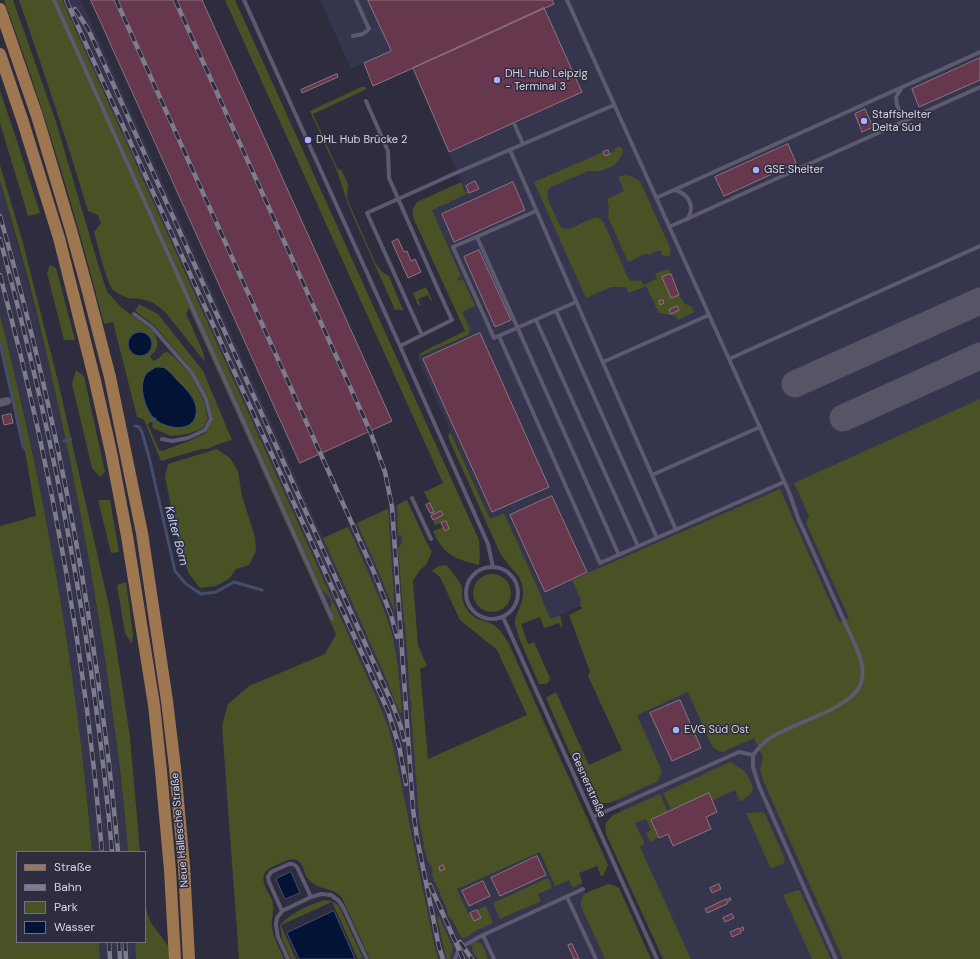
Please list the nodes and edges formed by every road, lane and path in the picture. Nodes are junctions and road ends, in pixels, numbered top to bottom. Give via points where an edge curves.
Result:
1 (54, 0) edge
2 (244, 0) edge
3 (356, 0) edge
4 (567, 0) edge
5 (0, 9) edge
6 (353, 36) dead end
7 (980, 52) edge
8 (0, 54) edge
9 (902, 87) junction
10 (980, 87) edge
11 (366, 101) dead end
12 (614, 105) junction
13 (916, 116) junction
14 (514, 123) dead end
15 (523, 144) junction
16 (510, 150) junction
17 (675, 190) junction
18 (656, 198) junction
19 (399, 199) junction
20 (536, 211) junction
21 (688, 219) junction
22 (669, 228) junction
23 (477, 237) junction
24 (980, 246) edge
25 (576, 302) junction
26 (556, 311) junction
27 (134, 314) dead end
28 (709, 315) junction
29 (536, 320) junction
30 (517, 328) junction
31 (422, 335) junction
32 (496, 337) junction
33 (400, 346) junction
34 (729, 359) junction
35 (603, 362) junction
36 (760, 427) junction
37 (162, 439) dead end
38 (652, 475) junction
39 (784, 482) junction
40 (412, 498) dead end
41 (676, 530) junction
42 (657, 538) junction
43 (431, 539) dead end
44 (638, 546) junction
45 (619, 555) junction
46 (492, 567) junction
47 (332, 618) dead end
48 (503, 618) junction
49 (753, 755) junction
50 (593, 817) junction
51 (584, 889) dead end
52 (311, 897) junction
53 (567, 897) junction
54 (282, 911) junction
55 (483, 935) junction
56 (174, 959) edge
57 (189, 959) edge
58 (288, 959) edge
59 (367, 959) edge
60 (455, 959) edge
61 (494, 959) edge
62 (596, 959) edge
63 (657, 959) edge
64 (836, 959) edge

1 - 47 lane
2 - 33 lane
3 - 6 lane via 369,29 363,34
4 - 12 lane
5 - 57 main road, Neue Hallesche Straße via 37,116 72,230 110,377 142,533 175,768
7 - 9 lane
8 - 56 main road, Neue Hallesche Straße via 59,238 111,452 154,705 170,870
9 - 13 lane via 896,97 897,107 904,114
9 - 17 lane
10 - 13 lane
11 - 19 lane via 388,151 389,178
12 - 15 lane
12 - 18 lane
13 - 21 lane
14 - 15 lane
15 - 16 lane
16 - 19 lane
16 - 20 lane
17 - 18 lane
17 - 21 lane via 683,192 689,200 691,210
18 - 22 lane
19 - 31 lane via 452,320
19 - 31 lane via 367,213
20 - 23 lane
20 - 25 lane
21 - 22 lane
22 - 28 lane
23 - 30 lane
23 - 32 lane via 453,247
24 - 34 lane
25 - 26 lane
25 - 35 lane
26 - 29 lane
26 - 42 lane
27 - 37 lane via 152,327 192,373 206,400 211,419 205,430 188,438 172,441
28 - 34 lane
28 - 35 lane
29 - 30 lane
29 - 44 lane
30 - 32 lane
30 - 45 lane
31 - 33 lane
32 - 45 lane via 600,563
33 - 46 lane via 488,544
34 - 36 lane
35 - 38 lane
36 - 38 lane
36 - 39 lane
38 - 41 lane
39 - 41 lane
39 - 49 lane via 856,647 863,675 856,692 843,703 782,731 765,741
40 - 43 lane
41 - 42 lane
42 - 44 lane
44 - 45 lane
46 - 48 lane via 509,572 518,586 516,606
46 - 48 lane via 483,568 473,575 468,583 466,596 475,614 490,620
48 - 50 lane, Gesnerstraße
49 - 50 lane via 739,752
49 - 64 lane via 753,767 759,786
50 - 63 lane, Gesnerstraße
51 - 53 lane
52 - 54 lane
52 - 54 lane via 297,866 289,864 271,872 269,882
52 - 59 lane via 320,894 338,900
53 - 55 lane
53 - 62 lane
54 - 58 lane via 277,918 276,926
55 - 60 lane via 462,946
55 - 61 lane

